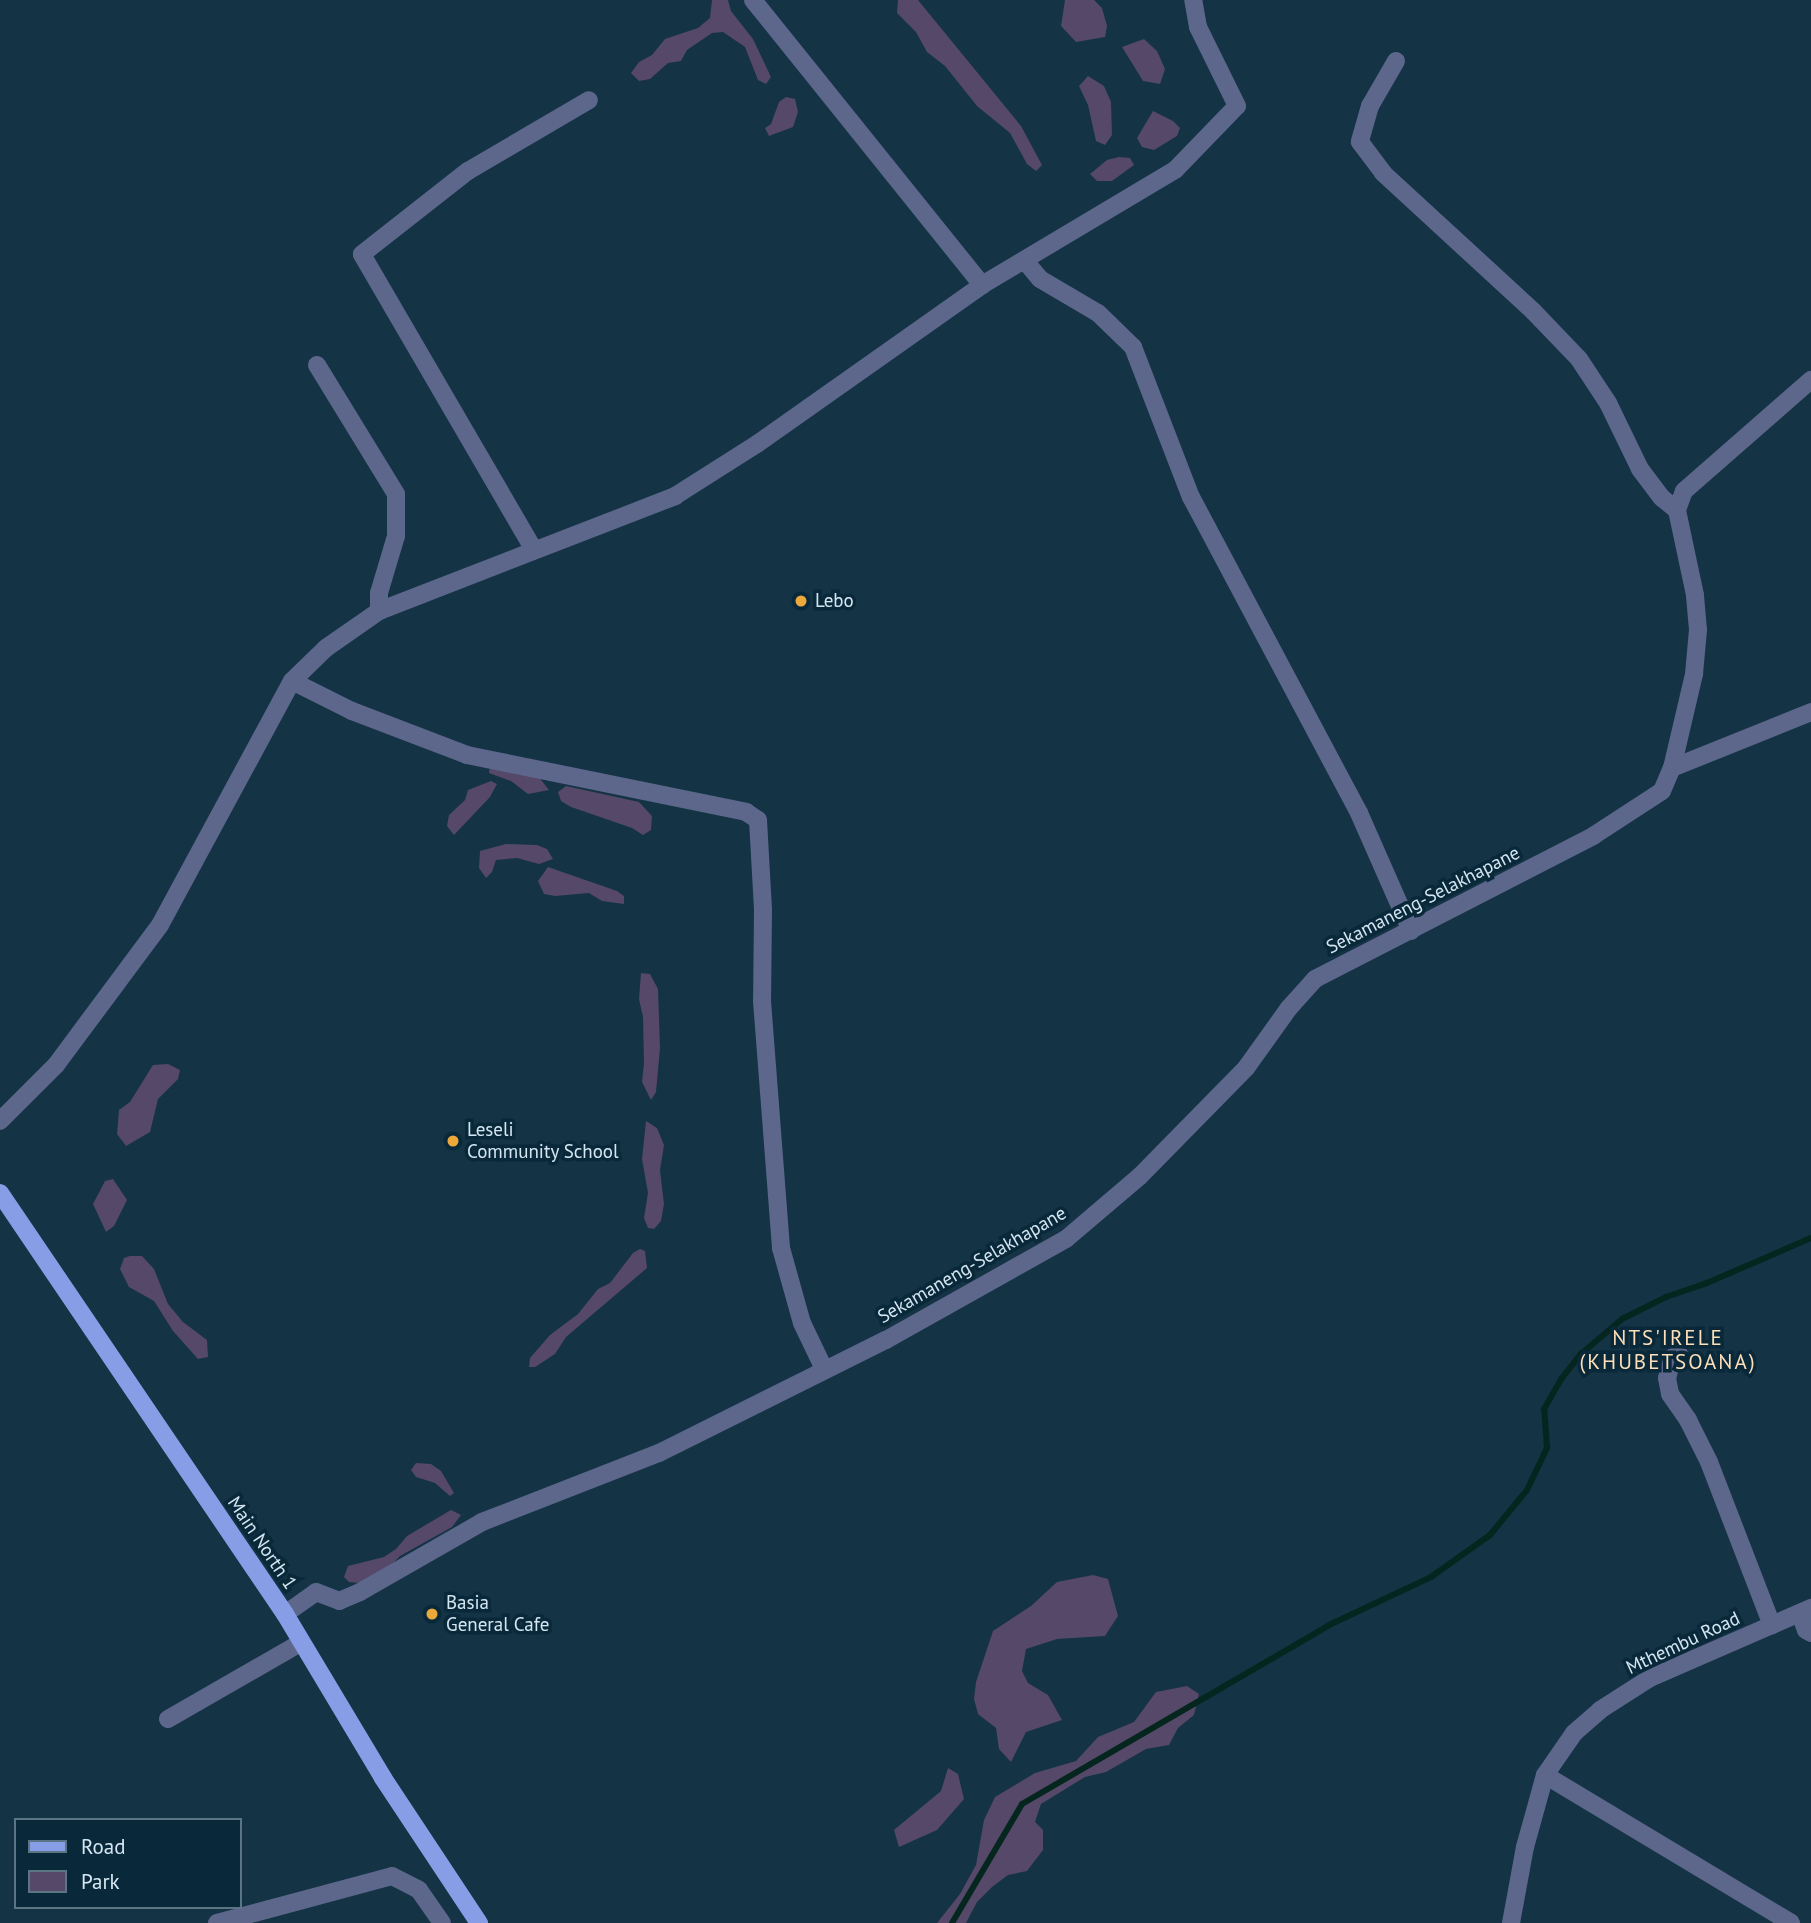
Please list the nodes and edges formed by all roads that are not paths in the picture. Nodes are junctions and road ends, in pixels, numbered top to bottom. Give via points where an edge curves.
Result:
1 (753, 0) edge
2 (1193, 0) edge
3 (1396, 61) dead end
4 (589, 100) dead end
5 (1025, 261) junction
6 (982, 285) junction
7 (317, 365) dead end
8 (1811, 380) edge
9 (1677, 510) junction
10 (534, 550) junction
11 (379, 611) junction
12 (292, 681) junction
13 (1811, 712) edge
14 (1672, 768) junction
15 (1411, 930) junction
16 (0, 1121) edge
17 (0, 1193) edge
18 (1679, 1353) dead end
19 (824, 1369) junction
20 (1805, 1611) edge
21 (285, 1614) junction
22 (1772, 1625) junction
23 (1811, 1633) edge
24 (300, 1643) junction
25 (168, 1719) dead end
26 (1545, 1775) junction
27 (217, 1923) edge
28 (442, 1923) edge
29 (480, 1923) edge
30 (1511, 1923) edge
31 (1791, 1923) edge

1 - 6 street
2 - 5 street via 1198,27 1237,106 1175,170
3 - 9 street via 1370,106 1360,142 1383,173 1579,359 1608,403 1640,468
4 - 10 street via 467,171 362,254
5 - 6 street
5 - 15 street via 1040,279 1098,313 1133,347 1191,497 1359,813
6 - 10 street via 757,444 675,496
7 - 11 street via 396,494 396,536 379,593
8 - 9 street via 1684,491
9 - 14 street, Sekamaneng-Selakhapane via 1698,630 1694,674
10 - 11 street
11 - 12 street via 326,648
12 - 16 street via 160,925 56,1065
12 - 19 street via 352,711 467,755 746,812 758,820 762,1001 781,1248 802,1323
13 - 14 street
14 - 15 street, Sekamaneng-Selakhapane via 1662,791 1593,836
15 - 19 street, Sekamaneng-Selakhapane via 1315,979 1246,1068 1140,1176 1066,1240 886,1340
17 - 21 main road, Main North 1
18 - 22 street via 1673,1357 1667,1378 1670,1394 1709,1461
19 - 21 street, Sekamaneng-Selakhapane via 659,1453 482,1522 360,1592 339,1601 316,1592
20 - 22 street, Mthembu Road
20 - 23 street via 1806,1630
21 - 24 main road, Main North 1
22 - 26 street, Mthembu Road via 1650,1678 1601,1710 1574,1733
24 - 25 street
24 - 29 main road, Main North 1
26 - 30 street, Mthembu Road
26 - 31 street
27 - 28 street via 393,1876 419,1890

